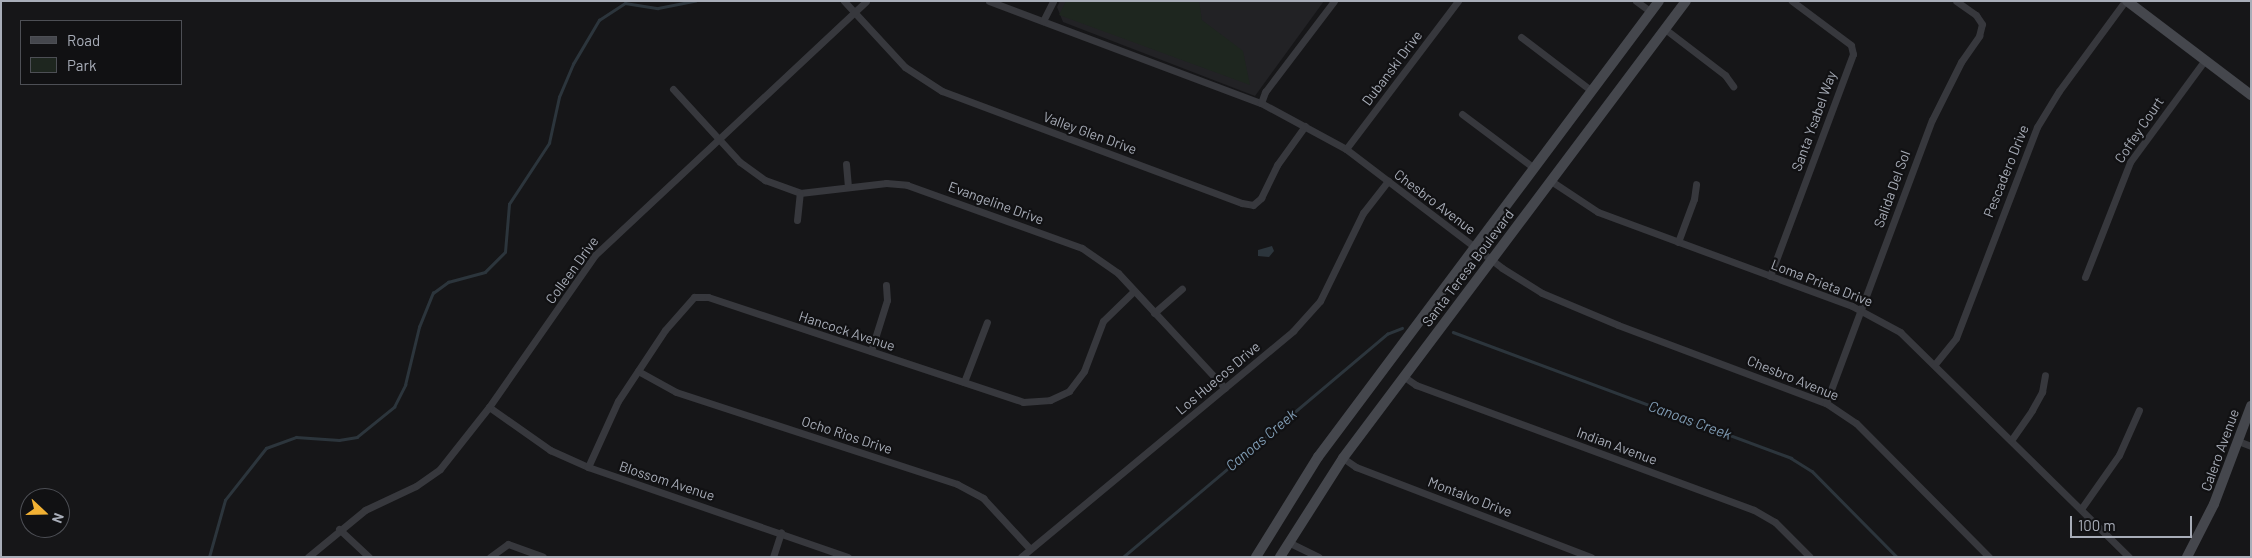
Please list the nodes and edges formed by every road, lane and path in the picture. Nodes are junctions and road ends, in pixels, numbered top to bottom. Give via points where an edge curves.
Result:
1 (844, 1) edge
2 (866, 1) edge
3 (989, 1) edge
4 (1053, 1) edge
5 (1334, 1) edge
6 (1458, 1) edge
7 (1636, 1) edge
8 (1659, 1) edge
9 (1686, 1) edge
10 (1792, 1) edge
11 (1956, 1) edge
12 (2126, 1) edge
13 (853, 12) junction
14 (1651, 12) junction
15 (1043, 21) junction
16 (1665, 29) junction
17 (1520, 37) dead end
18 (2205, 60) junction
19 (1733, 86) dead end
20 (673, 89) dead end
21 (1592, 91) junction
22 (2251, 95) edge
23 (1261, 103) junction
24 (1462, 114) dead end
25 (1305, 126) junction
26 (718, 138) junction
27 (1346, 149) junction
28 (846, 164) dead end
29 (1534, 168) junction
30 (1388, 181) junction
31 (1551, 181) junction
32 (1696, 184) dead end
33 (848, 186) junction
34 (800, 193) junction
35 (797, 220) dead end
36 (1678, 242) junction
37 (1474, 247) junction
38 (1491, 260) junction
39 (1770, 276) junction
40 (2085, 277) dead end
41 (886, 285) dead end
42 (1182, 290) dead end
43 (1134, 291) junction
44 (1861, 310) junction
45 (1154, 313) junction
46 (987, 322) dead end
47 (870, 351) junction
48 (1935, 364) junction
49 (638, 370) junction
50 (2045, 374) dead end
51 (1403, 376) junction
52 (964, 382) junction
53 (1225, 388) junction
54 (1826, 403) junction
55 (2251, 406) edge
56 (489, 407) junction
57 (2139, 410) dead end
58 (2012, 439) junction
59 (2238, 441) junction
60 (2251, 446) edge
61 (1342, 458) junction
62 (588, 467) junction
63 (2081, 509) junction
64 (340, 529) junction
65 (781, 532) junction
66 (1288, 542) junction
67 (1030, 549) junction
68 (308, 557) edge
69 (369, 557) edge
70 (490, 557) edge
71 (543, 557) edge
72 (773, 557) edge
73 (848, 557) edge
74 (1021, 557) edge
75 (1256, 557) edge
76 (1280, 557) edge
77 (1318, 557) edge
78 (1591, 557) edge
79 (1810, 557) edge
80 (1989, 557) edge
81 (2128, 557) edge
82 (2187, 557) edge

1 - 13 street
2 - 13 street, Colleen Drive
3 - 15 street, Chesbro Avenue
4 - 15 street
5 - 23 street via 1265,92
6 - 27 street, Dubanski Drive
7 - 14 street
8 - 14 main road, Santa Teresa Boulevard
9 - 16 main road, Santa Teresa Boulevard
10 - 39 street, Santa Ysabel Way via 1851,45 1854,54
11 - 44 street, Salida Del Sol via 1976,15 1982,24 1979,36 1961,62 1932,120
12 - 18 main road
12 - 48 street, Pescadero Drive via 2059,90 2037,127 1956,338
13 - 25 street, Valley Glen Drive via 905,67 942,90 1242,203 1253,205 1261,198 1277,165
13 - 26 street, Colleen Drive
14 - 21 main road, Santa Teresa Boulevard
15 - 23 street, Chesbro Avenue
16 - 19 street via 1726,76
16 - 31 main road, Santa Teresa Boulevard
17 - 21 street
18 - 22 main road
18 - 40 street, Coffey Court via 2130,162
20 - 26 street, Evangeline Drive
21 - 29 main road, Santa Teresa Boulevard
23 - 25 street, Chesbro Avenue
24 - 29 street
25 - 27 street, Chesbro Avenue
26 - 34 street, Evangeline Drive via 740,162 765,180
26 - 56 street, Colleen Drive via 595,254
27 - 30 street, Chesbro Avenue
28 - 33 street
29 - 37 main road, Santa Teresa Boulevard
30 - 37 street, Chesbro Avenue
30 - 53 street, Los Huecos Drive via 1363,213 1320,301 1293,331
31 - 36 street, Loma Prieta Drive via 1598,212
31 - 38 main road, Santa Teresa Boulevard
32 - 36 street via 1694,199
33 - 34 street, Evangeline Drive
33 - 43 street, Evangeline Drive via 886,183 928,191 1082,248 1101,259
34 - 35 street
36 - 39 street, Loma Prieta Drive
37 - 38 street, Chesbro Avenue
37 - 75 main road, Santa Teresa Boulevard via 1318,457
38 - 51 main road, Santa Teresa Boulevard
38 - 54 street, Chesbro Avenue via 1542,293 1618,326
39 - 44 street, Loma Prieta Drive
41 - 47 street via 887,300
42 - 45 street
43 - 45 street, Evangeline Drive
43 - 52 street, Hancock Avenue via 1103,321 1084,371 1069,390 1050,400 1023,402
44 - 48 street, Loma Prieta Drive via 1900,332
44 - 54 street, Salida Del Sol
45 - 53 street, Evangeline Drive
46 - 52 street
47 - 49 street, Hancock Avenue via 701,295 688,301
47 - 52 street, Hancock Avenue
48 - 58 street, Loma Prieta Drive
49 - 62 street, Hancock Avenue via 605,425
49 - 67 street, Ocho Rios Drive via 676,392 957,484 983,498
50 - 58 street via 2042,392
51 - 61 main road, Santa Teresa Boulevard
51 - 79 street, Indian Avenue via 1416,385 1754,510 1776,522
53 - 67 street, Los Huecos Drive
54 - 80 street, Chesbro Avenue via 1856,423
55 - 59 main road, Calero Avenue
56 - 62 street, Blossom Avenue via 550,450
56 - 64 street, Colleen Drive via 440,469 416,486 365,510
57 - 63 street via 2119,455
58 - 63 street, Loma Prieta Drive
59 - 60 street
59 - 82 main road, Calero Avenue via 2214,504
61 - 66 main road, Santa Teresa Boulevard
61 - 78 street, Montalvo Drive via 1356,467
62 - 65 street, Blossom Avenue
63 - 81 street, Loma Prieta Drive
64 - 68 street, Colleen Drive
64 - 69 street
65 - 72 street
65 - 73 street, Blossom Avenue
66 - 76 main road, Santa Teresa Boulevard
66 - 77 street
67 - 74 street, Los Huecos Drive
70 - 71 street via 508,544

